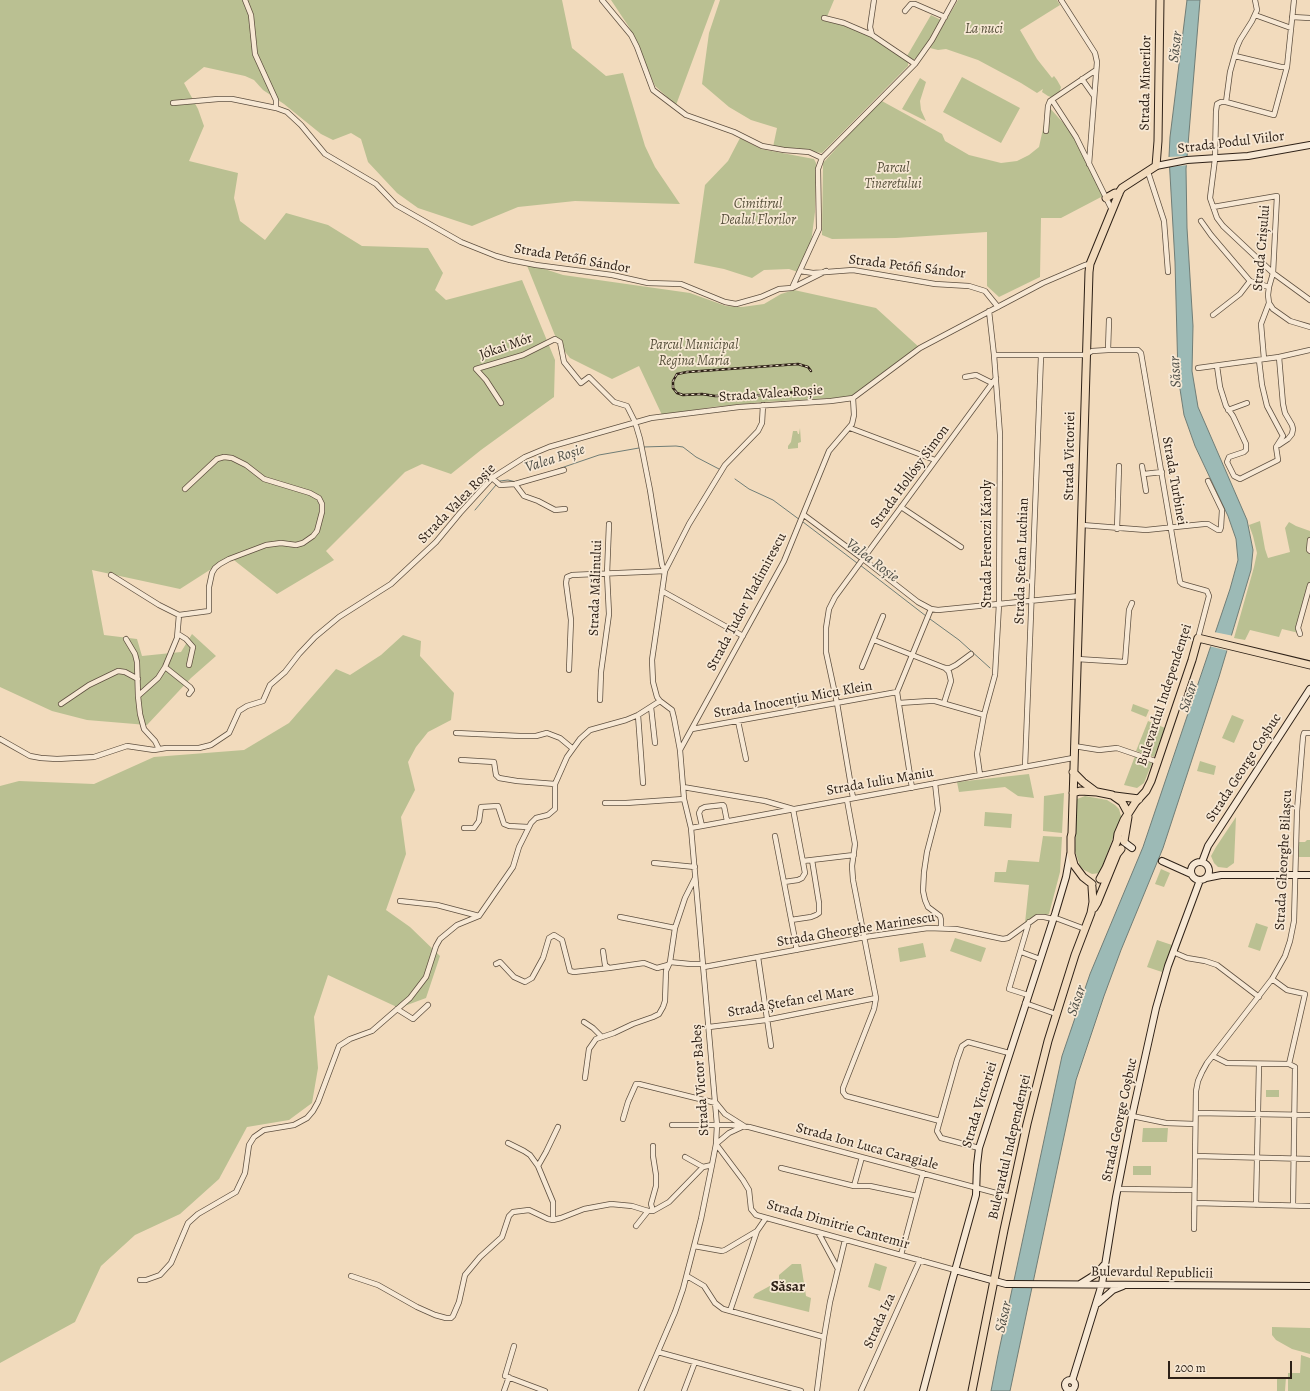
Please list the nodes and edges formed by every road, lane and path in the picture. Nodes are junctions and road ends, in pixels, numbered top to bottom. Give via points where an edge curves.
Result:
1 (245, 0) edge
2 (602, 0) edge
3 (874, 0) edge
4 (954, 0) edge
5 (1061, 0) edge
6 (1160, 0) edge
7 (1255, 0) edge
8 (1294, 0) edge
9 (905, 11) dead end
10 (1255, 15) junction
11 (945, 17) junction
12 (1292, 17) junction
13 (824, 18) dead end
14 (1310, 18) edge
15 (1291, 28) junction
16 (872, 36) junction
17 (1235, 56) junction
18 (915, 64) junction
19 (1287, 67) junction
20 (1096, 70) junction
21 (1082, 79) junction
22 (1094, 96) junction
23 (1052, 100) junction
24 (1226, 102) junction
25 (173, 103) dead end
26 (276, 108) junction
27 (1046, 131) dead end
28 (1310, 145) edge
29 (822, 158) junction
30 (1215, 159) junction
31 (1089, 164) junction
32 (1156, 166) junction
33 (1148, 172) junction
34 (1119, 194) junction
35 (1106, 198) junction
36 (1213, 206) junction
37 (1112, 210) junction
38 (1201, 221) dead end
39 (1090, 264) junction
40 (800, 271) junction
41 (826, 271) junction
42 (1168, 272) dead end
43 (1273, 273) junction
44 (1250, 281) junction
45 (1268, 287) junction
46 (792, 288) junction
47 (1310, 300) edge
48 (1269, 302) junction
49 (998, 306) junction
50 (989, 311) junction
51 (1213, 315) dead end
52 (1109, 320) dead end
53 (1310, 327) edge
54 (1108, 350) junction
55 (1310, 350) edge
56 (994, 355) junction
57 (1086, 355) junction
58 (1041, 356) junction
59 (1279, 357) junction
60 (1261, 360) junction
61 (1217, 366) junction
62 (1198, 368) dead end
63 (965, 377) dead end
64 (996, 378) junction
65 (992, 383) junction
66 (853, 398) junction
67 (501, 403) dead end
68 (1247, 403) dead end
69 (763, 405) junction
70 (1228, 410) junction
71 (635, 422) junction
72 (850, 428) junction
73 (1276, 447) junction
74 (935, 460) junction
75 (1119, 466) dead end
76 (1142, 466) dead end
77 (564, 470) dead end
78 (1162, 472) junction
79 (1144, 474) junction
80 (492, 478) junction
81 (1208, 481) dead end
82 (515, 484) junction
83 (184, 489) dead end
84 (1146, 491) dead end
85 (901, 507) junction
86 (565, 509) dead end
87 (802, 519) junction
88 (609, 524) dead end
89 (1082, 525) junction
90 (1172, 527) junction
91 (1117, 529) junction
92 (1310, 540) edge
93 (961, 547) dead end
94 (1310, 551) edge
95 (860, 563) junction
96 (664, 571) junction
97 (607, 574) junction
98 (111, 575) dead end
99 (1310, 585) edge
100 (662, 591) junction
101 (1079, 596) junction
102 (1209, 596) joint
103 (1032, 601) junction
104 (1132, 603) dead end
105 (999, 604) junction
106 (931, 609) junction
107 (180, 614) junction
108 (883, 616) dead end
109 (178, 634) junction
110 (1300, 634) dead end
111 (743, 636) junction
112 (1198, 638) junction
113 (126, 639) dead end
114 (874, 640) junction
115 (912, 654) junction
116 (971, 654) dead end
117 (1077, 659) junction
118 (189, 664) dead end
119 (1310, 665) edge
120 (165, 667) junction
121 (862, 667) dead end
122 (945, 668) junction
123 (570, 670) dead end
124 (138, 679) junction
125 (1310, 689) edge
126 (897, 692) junction
127 (189, 694) dead end
128 (138, 696) junction
129 (600, 700) dead end
130 (660, 701) junction
131 (837, 703) junction
132 (899, 703) junction
133 (944, 703) junction
134 (61, 704) dead end
135 (651, 707) junction
136 (638, 715) junction
137 (984, 715) junction
138 (738, 721) junction
139 (692, 729) junction
140 (456, 732) dead end
141 (1310, 732) edge
142 (0, 739) edge
143 (655, 743) dead end
144 (1074, 746) junction
145 (572, 748) junction
146 (159, 749) junction
147 (680, 750) junction
148 (1074, 758) junction
149 (746, 759) dead end
150 (461, 760) dead end
151 (1158, 762) junction
152 (1025, 767) junction
153 (1073, 772) junction
154 (980, 775) junction
155 (643, 783) dead end
156 (936, 783) junction
157 (554, 784) junction
158 (683, 787) junction
159 (912, 788) junction
160 (1097, 792) junction
161 (1073, 793) junction
162 (1112, 795) junction
163 (853, 798) junction
164 (684, 799) junction
165 (1138, 799) junction
166 (847, 800) junction
167 (605, 803) dead end
168 (794, 809) junction
169 (1128, 813) junction
170 (728, 821) junction
171 (702, 826) junction
172 (528, 827) junction
173 (464, 828) dead end
174 (691, 828) junction
175 (1072, 833) junction
176 (775, 836) dead end
177 (1124, 845) junction
178 (1071, 854) junction
179 (854, 855) junction
180 (812, 860) junction
181 (803, 861) junction
182 (654, 862) dead end
183 (1162, 862) dead end
184 (1198, 863) junction
185 (695, 867) junction
186 (1176, 867) junction
187 (1208, 867) junction
188 (1077, 870) junction
189 (1191, 874) junction
190 (1221, 875) junction
191 (1295, 875) junction
192 (1310, 875) edge
193 (696, 876) junction
194 (1066, 877) junction
195 (1203, 879) junction
196 (784, 882) junction
197 (1095, 882) junction
198 (400, 901) dead end
199 (1097, 902) junction
200 (1091, 913) junction
201 (479, 916) junction
202 (620, 917) dead end
203 (1053, 918) junction
204 (791, 920) junction
205 (1029, 922) junction
206 (941, 927) junction
207 (676, 928) junction
208 (1085, 929) junction
209 (865, 937) junction
210 (797, 950) junction
211 (603, 951) dead end
212 (1021, 952) junction
213 (1173, 952) junction
214 (758, 957) junction
215 (1040, 959) junction
216 (496, 964) dead end
217 (669, 964) junction
218 (703, 966) junction
219 (609, 968) junction
220 (1272, 979) junction
221 (1028, 995) junction
222 (1259, 997) junction
223 (876, 998) junction
224 (1026, 1003) junction
225 (428, 1005) dead end
226 (397, 1009) junction
227 (1056, 1014) junction
228 (766, 1020) junction
229 (584, 1022) dead end
230 (709, 1027) junction
231 (601, 1036) junction
232 (771, 1046) dead end
233 (1009, 1053) junction
234 (1213, 1056) junction
235 (1259, 1064) junction
236 (1289, 1064) junction
237 (585, 1078) dead end
238 (716, 1103) junction
239 (1196, 1113) junction
240 (1258, 1114) junction
241 (1295, 1115) junction
242 (1310, 1115) edge
243 (1132, 1116) junction
244 (623, 1119) dead end
245 (940, 1121) junction
246 (1196, 1124) junction
247 (672, 1125) dead end
248 (717, 1125) junction
249 (744, 1126) junction
250 (558, 1127) dead end
251 (508, 1143) dead end
252 (716, 1144) junction
253 (653, 1146) dead end
254 (979, 1148) junction
255 (1195, 1156) junction
256 (686, 1157) dead end
257 (862, 1157) junction
258 (1257, 1158) junction
259 (1294, 1158) junction
260 (1310, 1159) edge
261 (712, 1165) junction
262 (538, 1166) junction
263 (704, 1167) junction
264 (781, 1168) dead end
265 (923, 1174) junction
266 (854, 1186) junction
267 (976, 1188) junction
268 (1118, 1188) junction
269 (1194, 1190) junction
270 (917, 1196) junction
271 (1011, 1197) junction
272 (1194, 1203) junction
273 (1256, 1204) junction
274 (1293, 1205) junction
275 (1310, 1206) edge
276 (648, 1211) junction
277 (653, 1211) junction
278 (766, 1218) junction
279 (553, 1220) junction
280 (636, 1226) dead end
281 (1194, 1229) dead end
282 (757, 1231) junction
283 (818, 1232) junction
284 (845, 1240) junction
285 (694, 1246) junction
286 (901, 1255) junction
287 (920, 1260) junction
288 (1105, 1263) junction
289 (838, 1269) junction
290 (955, 1270) junction
291 (351, 1276) dead end
292 (687, 1276) junction
293 (140, 1280) dead end
294 (995, 1280) junction
295 (1080, 1284) junction
296 (1102, 1284) junction
297 (1125, 1285) junction
298 (1310, 1286) edge
299 (1097, 1304) junction
300 (730, 1311) junction
301 (824, 1337) junction
302 (514, 1346) dead end
303 (658, 1352) junction
304 (695, 1362) junction
305 (507, 1377) junction
306 (778, 1384) junction
307 (1068, 1390) edge
308 (504, 1391) edge
309 (545, 1391) edge
310 (641, 1391) edge
311 (684, 1391) edge
312 (776, 1391) edge
313 (801, 1391) edge
314 (817, 1391) edge
315 (861, 1391) edge
316 (923, 1391) edge
317 (972, 1391) edge

1 - 26 street via 251,15 255,54 276,100
2 - 29 street via 631,35 653,90 686,115 734,132 762,146 809,152
3 - 16 street via 870,27
4 - 11 street
5 - 20 street via 1095,53
6 - 32 main road, Strada Minerilor
7 - 10 street
8 - 12 street
9 - 11 street via 915,4
10 - 15 street
10 - 17 street via 1240,40
11 - 18 street
12 - 14 street
12 - 15 street
13 - 16 street via 848,24
15 - 19 street
16 - 18 street
17 - 19 street
17 - 24 street
18 - 29 street
19 - 24 street via 1274,115
20 - 21 street
20 - 22 street
21 - 22 street
21 - 23 street
22 - 31 street
23 - 27 street via 1048,106
23 - 31 street via 1076,137
24 - 30 street via 1221,102 1216,107
25 - 26 street, Strada Petőfi Sándor via 232,99
26 - 46 street, Strada Petőfi Sándor via 296,119 325,154 376,184 396,205 461,242 496,256 648,283 681,284 736,304
28 - 30 street, Strada Podul Viilor
29 - 40 street via 818,169 819,229
30 - 32 street, Strada Podul Viilor via 1188,160
30 - 36 street via 1210,198
31 - 35 street
32 - 33 main road, Strada Victoriei
33 - 34 main road, Strada Victoriei via 1122,188
33 - 42 street via 1164,221
34 - 35 main road via 1115,193
34 - 37 main road, Strada Victoriei
35 - 37 street
36 - 43 street via 1223,226
36 - 43 street, Strada Crișului via 1277,196
37 - 39 main road, Strada Victoriei
38 - 44 street
39 - 49 street, Strada Valea Roșie via 1043,283
39 - 57 main road, Strada Victoriei
40 - 41 street
40 - 46 street
41 - 46 street, Strada Petőfi Sándor
41 - 49 street, Strada Petőfi Sándor via 853,270 935,284 969,286 985,291
43 - 45 street, Strada Crișului
43 - 47 street
44 - 45 street
44 - 51 street via 1240,294
45 - 48 street, Strada Crișului
48 - 53 street via 1273,309 1290,321
48 - 60 street via 1261,324
49 - 50 street, Strada Valea Roșie
50 - 56 street, Strada Ferenczi Károly
50 - 66 street, Strada Valea Roșie via 917,349
52 - 54 street
54 - 57 street via 1092,351
54 - 78 street, Strada Turbinei via 1138,350 1141,353
55 - 59 street
56 - 58 street
56 - 64 street, Strada Ferenczi Károly
57 - 58 street
57 - 89 main road, Strada Victoriei
58 - 103 street, Strada Ștefan Luchian
59 - 60 street
59 - 73 street via 1282,404 1292,424 1292,434
60 - 61 street
60 - 73 street via 1262,385 1267,406 1283,436
61 - 62 street
61 - 70 street via 1220,387
63 - 65 street via 976,375
64 - 65 street, Strada Hollósy Simon
64 - 105 street, Strada Ferenczi Károly via 1000,435
65 - 74 street, Strada Hollósy Simon
66 - 69 street, Strada Valea Roșie
66 - 72 street via 854,414
67 - 71 street, Jókai Mór via 476,369 523,355 557,340 564,362 581,384 589,378 614,402 627,406
68 - 70 street
69 - 71 street, Strada Valea Roșie via 690,412
69 - 96 street via 762,423 758,431 726,463
70 - 73 street via 1246,446 1244,452 1228,459 1234,476 1240,479 1278,460
71 - 80 street, Strada Valea Roșie via 542,449
71 - 96 street
72 - 74 street
72 - 87 street, Strada Tudor Vladimirescu via 829,451
74 - 85 street, Strada Hollósy Simon
75 - 91 street
76 - 79 street
77 - 82 street
78 - 79 street
78 - 90 street, Strada Turbinei
79 - 84 street
80 - 82 street via 498,484
80 - 146 street, Strada Valea Roșie via 436,542 410,567 391,584 339,617 315,637 285,672 270,685 263,701 239,711 227,734 219,741 205,747
81 - 90 street via 1222,510 1220,530 1208,524
82 - 86 street via 524,496 555,510
83 - 107 street via 217,459 232,458 264,479 319,498 322,512 317,531 303,543 266,545 220,564 212,573 209,611
85 - 93 street
85 - 95 street, Strada Hollósy Simon
87 - 95 street
87 - 111 street, Strada Tudor Vladimirescu via 784,561
88 - 97 street, Strada Mălinului
89 - 91 street
89 - 101 main road, Strada Victoriei
90 - 91 street via 1146,530
90 - 102 street, Strada Turbinei via 1180,582 1207,591
92 - 94 street
95 - 106 street
95 - 131 street, Strada Hollósy Simon via 835,597 827,616 826,652
96 - 97 street
96 - 100 street
97 - 123 street via 567,577 571,626
97 - 129 street, Strada Mălinului via 609,614
98 - 107 street via 159,605
99 - 110 street via 1298,628
100 - 111 street
100 - 130 street via 652,668 654,686
101 - 103 street
101 - 117 main road, Strada Victoriei
102 - 112 street, Bulevardul Independenței
103 - 105 street
103 - 152 street, Strada Ștefan Luchian
104 - 117 street via 1129,610 1126,662
105 - 106 street
105 - 137 street, Strada Ferenczi Károly via 996,672
106 - 115 street
107 - 109 street
108 - 114 street
109 - 118 street via 193,647
109 - 120 street
111 - 139 street, Strada Tudor Vladimirescu
112 - 119 main road
112 - 151 main road, Bulevardul Independenței
113 - 124 street via 135,654
114 - 115 street
114 - 121 street
115 - 122 street
115 - 126 street
116 - 122 street via 956,665
117 - 144 main road, Strada Victoriei
120 - 127 street via 190,687 192,690
120 - 128 street via 158,678
122 - 133 street via 951,680
124 - 128 street
124 - 134 street via 118,671 89,685
125 - 184 street, Strada George Coșbuc
126 - 131 street, Strada Inocențiu Micu Klein
126 - 132 street
128 - 146 street via 144,729
130 - 135 street
130 - 147 street, Strada Victor Babeș via 672,710
131 - 138 street, Strada Inocențiu Micu Klein
131 - 163 street, Strada Hollósy Simon
132 - 133 street
132 - 159 street
133 - 137 street
135 - 136 street
135 - 143 street
136 - 145 street via 590,730
136 - 155 street
137 - 154 street, Strada Ferenczi Károly via 977,754
138 - 139 street, Strada Inocențiu Micu Klein
138 - 149 street
139 - 147 street, Strada Tudor Vladimirescu
140 - 145 street via 520,736 550,734
141 - 191 street, Strada Gheorghe Bilașcu via 1304,733 1303,737
142 - 146 street, Strada Valea Roșie via 26,754 41,758 94,757 128,746 147,750
144 - 148 main road, Strada Victoriei
144 - 151 street via 1101,750 1117,748
145 - 157 street
147 - 158 street, Strada Victor Babeș
148 - 152 street, Strada Iuliu Maniu
148 - 153 main road, Strada Victoriei
150 - 157 street via 494,762 499,778 517,782
151 - 165 main road, Bulevardul Independenței via 1148,788
152 - 154 street, Strada Iuliu Maniu
153 - 160 main road
153 - 161 main road, Strada Victoriei
154 - 156 street, Strada Iuliu Maniu
156 - 159 street, Strada Iuliu Maniu
156 - 206 street via 938,810 927,852 923,891 928,907 940,916
157 - 172 street via 553,812 533,820
158 - 164 street, Strada Victor Babeș
158 - 168 street via 765,800
159 - 163 street, Strada Iuliu Maniu
160 - 161 main road
160 - 162 main road
161 - 175 main road, Strada Victoriei
162 - 165 main road
162 - 169 main road via 1122,802
163 - 166 street, Strada Iuliu Maniu
164 - 167 street
164 - 174 street, Strada Victor Babeș
165 - 169 main road, Bulevardul Independenței
166 - 168 street, Strada Iuliu Maniu
166 - 179 street
168 - 170 street, Strada Iuliu Maniu
168 - 181 street
169 - 177 main road, Bulevardul Independenței
170 - 171 street, Strada Iuliu Maniu
170 - 171 street via 723,805 705,807 699,813
171 - 174 street, Strada Iuliu Maniu
172 - 173 street via 504,824 498,806 481,807 479,821 474,828
172 - 201 street via 513,867
174 - 185 street, Strada Victor Babeș
175 - 178 main road, Strada Victoriei
175 - 197 main road, Strada Victoriei via 1077,866
176 - 196 street
177 - 197 main road, Bulevardul Independenței
177 - 199 main road, Bulevardul Independenței via 1116,854
178 - 188 main road, Strada Victoriei
178 - 194 street, Strada Victoriei
179 - 180 street
179 - 209 street via 854,886
180 - 181 street
180 - 204 street via 819,903 818,913 811,917
181 - 196 street via 805,873 802,878
182 - 185 street
183 - 186 street
184 - 186 street
184 - 187 street
184 - 189 street via 1191,868
185 - 193 street, Strada Victor Babeș
186 - 189 street
187 - 190 street
187 - 195 street via 1209,874
188 - 194 street
188 - 197 main road, Strada Victoriei
189 - 195 street via 1195,878
190 - 191 street
190 - 195 street
191 - 192 street
191 - 220 street, Strada Gheorghe Bilașcu via 1292,933
193 - 207 street via 685,898
193 - 218 street, Strada Victor Babeș
194 - 203 street, Strada Victoriei
195 - 213 street, Strada George Coșbuc
196 - 204 street
197 - 199 main road via 1096,889 1101,888
197 - 200 main road, Bulevardul Independenței
198 - 201 street via 437,905
199 - 200 main road, Bulevardul Independenței
200 - 208 main road, Bulevardul Independenței
201 - 226 street via 457,925 440,940 423,983
202 - 207 street
203 - 205 street, Strada Gheorghe Marinescu via 1041,916
203 - 208 street, Strada Gheorghe Marinescu
203 - 215 street, Strada Victoriei
204 - 210 street
205 - 206 street, Strada Gheorghe Marinescu via 1003,939
205 - 212 street
206 - 209 street, Strada Gheorghe Marinescu
207 - 217 street
208 - 227 main road, Bulevardul Independenței
209 - 210 street, Strada Gheorghe Marinescu
209 - 223 street
210 - 214 street, Strada Gheorghe Marinescu
211 - 219 street via 605,965
212 - 215 street
212 - 221 street via 1009,989
213 - 222 street via 1217,965
213 - 243 street, Strada George Coșbuc via 1156,1008
214 - 218 street, Strada Gheorghe Marinescu
214 - 228 street
215 - 221 street, Strada Victoriei
216 - 219 street, Strada Gheorghe Marinescu via 500,962 514,977 525,982 532,978 543,958 549,938 554,935 562,940 570,971
217 - 218 street, Strada Gheorghe Marinescu
217 - 219 street, Strada Gheorghe Marinescu via 657,968 644,963
217 - 231 street via 665,1000 659,1014
218 - 230 street, Strada Victor Babeș
220 - 222 street, Strada Gheorghe Bilașcu
220 - 236 street via 1287,990 1305,994
221 - 224 street, Strada Victoriei
222 - 234 street, Strada Gheorghe Bilașcu
223 - 228 street, Strada Ștefan cel Mare
223 - 245 street via 843,1092 846,1096
224 - 227 street
224 - 233 street, Strada Victoriei
225 - 226 street via 413,1019
226 - 293 street via 372,1031 339,1046 314,1111 294,1125 264,1130 254,1137 249,1144 245,1173 236,1192 198,1214 188,1223 171,1263 160,1275
227 - 271 main road, Bulevardul Independenței via 1033,1098
228 - 230 street, Strada Ștefan cel Mare
228 - 232 street
229 - 231 street
230 - 238 street, Strada Victor Babeș
231 - 237 street via 589,1049
233 - 245 street via 968,1042 962,1046
233 - 254 street, Strada Victoriei
234 - 235 street via 1225,1063
234 - 239 street, Strada Gheorghe Bilașcu via 1199,1076
235 - 236 street
235 - 240 street
236 - 241 street via 1296,1068
238 - 244 street via 636,1084
238 - 248 street, Strada Victor Babeș
238 - 249 street via 725,1114
239 - 240 street
239 - 246 street, Strada Gheorghe Bilașcu
240 - 241 street
240 - 258 street
241 - 242 street
241 - 259 street
243 - 246 street via 1166,1123
243 - 268 street, Strada George Coșbuc
245 - 254 street via 937,1131 941,1138
246 - 255 street, Strada Gheorghe Bilașcu
247 - 248 street, Strada Ion Luca Caragiale
248 - 249 street, Strada Ion Luca Caragiale
248 - 252 street, Strada Victor Babeș
249 - 252 street via 729,1132
249 - 257 street, Strada Ion Luca Caragiale
250 - 262 street
251 - 262 street via 524,1150
252 - 261 street, Strada Victor Babeș
252 - 278 street, Strada Dimitrie Cantemir via 749,1190 753,1212
253 - 277 street via 656,1175
254 - 267 street, Strada Victoriei
255 - 258 street
255 - 269 street, Strada Gheorghe Bilașcu
256 - 263 street
257 - 265 street, Strada Ion Luca Caragiale
257 - 266 street
258 - 259 street
258 - 273 street
259 - 260 street
259 - 274 street
261 - 263 street
261 - 285 street, Strada Victor Babeș
262 - 279 street via 553,1202
263 - 277 street via 669,1202
264 - 266 street
265 - 267 street, Strada Ion Luca Caragiale
265 - 270 street
266 - 270 street via 862,1185
267 - 271 street, Strada Ion Luca Caragiale
267 - 290 street, Strada Victoriei via 974,1206
268 - 269 street
268 - 288 street, Strada George Coșbuc
269 - 272 street, Strada Gheorghe Bilașcu
270 - 286 street
271 - 294 main road, Bulevardul Independenței
272 - 273 street
272 - 281 street, Strada Gheorghe Bilașcu
273 - 274 street
274 - 275 street
276 - 277 street
276 - 279 street via 611,1204 584,1209
276 - 280 street
278 - 282 street
278 - 283 street, Strada Dimitrie Cantemir
279 - 291 street via 529,1210 513,1212 502,1237 465,1275 459,1302 451,1318 435,1315 378,1285
282 - 285 street via 722,1251
282 - 300 street
283 - 284 street, Strada Dimitrie Cantemir
283 - 289 street
284 - 286 street, Strada Dimitrie Cantemir
284 - 289 street
285 - 292 street, Strada Victor Babeș
286 - 287 street, Strada Dimitrie Cantemir
287 - 290 street, Strada Dimitrie Cantemir
287 - 315 street, Strada Iza
288 - 295 street via 1096,1274
288 - 296 street, Strada George Coșbuc
289 - 301 street
290 - 294 street, Strada Dimitrie Cantemir
290 - 316 street, Strada Victoriei
292 - 300 street via 704,1286 718,1306
292 - 303 street, Strada Victor Babeș
294 - 295 street, Bulevardul Republicii via 1006,1284
294 - 317 main road, Bulevardul Independenței
295 - 296 street, Bulevardul Republicii
296 - 297 street, Bulevardul Republicii
296 - 299 street, Strada George Coșbuc
297 - 298 street, Bulevardul Republicii
297 - 299 street via 1112,1290
299 - 307 street, Strada George Coșbuc via 1070,1381 1073,1389
300 - 301 street
301 - 314 street
302 - 305 street
303 - 304 street
303 - 310 street, Strada Victor Babeș
304 - 306 street
304 - 311 street
305 - 308 street
305 - 309 street
306 - 312 street
306 - 313 street

